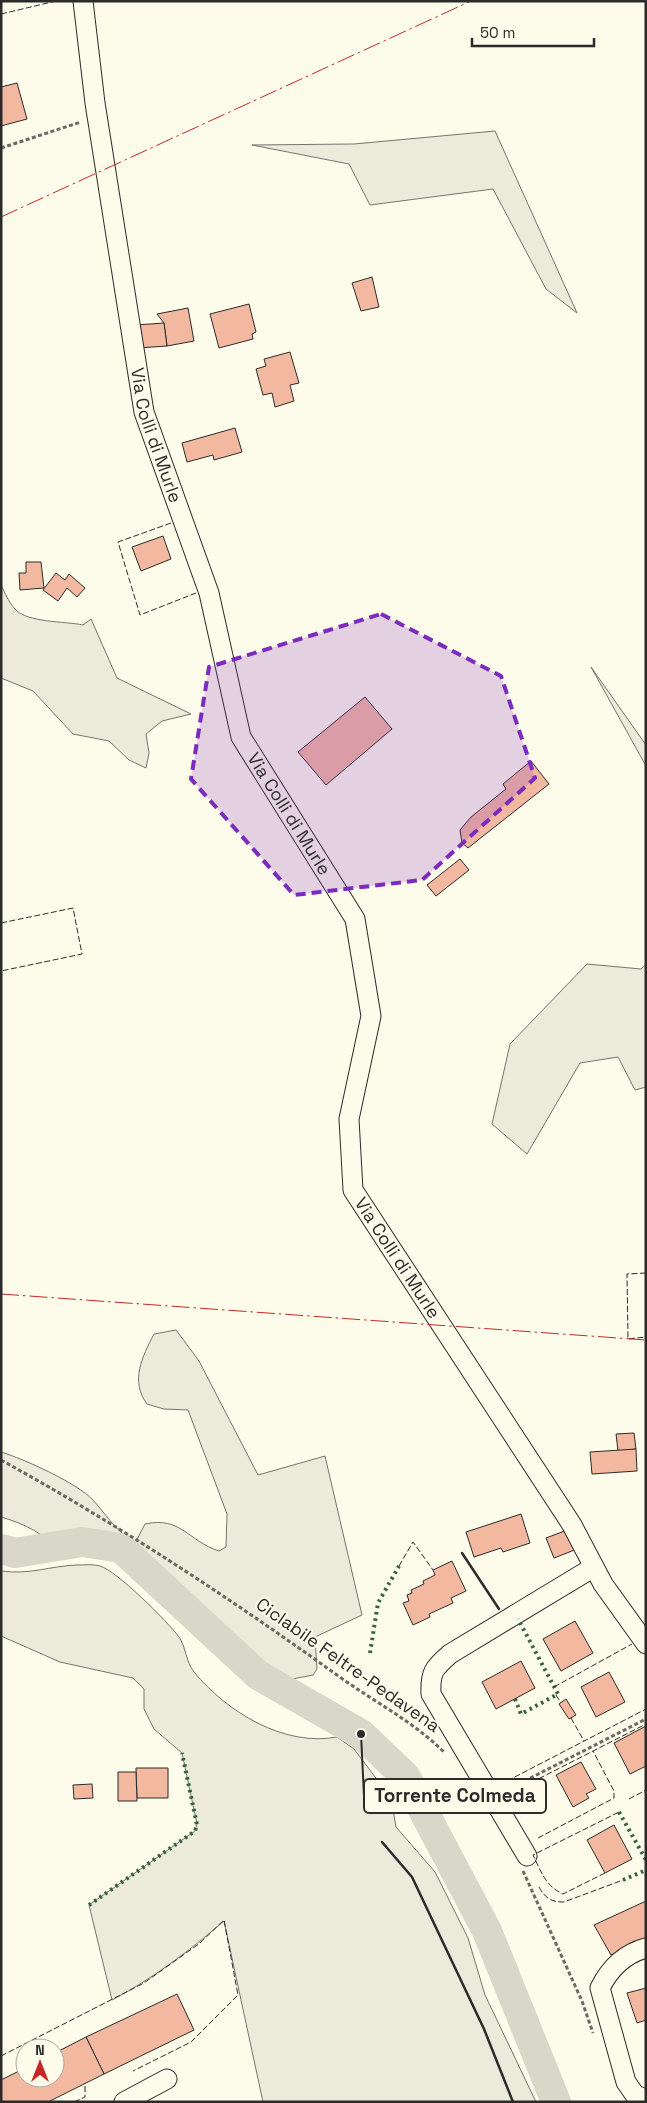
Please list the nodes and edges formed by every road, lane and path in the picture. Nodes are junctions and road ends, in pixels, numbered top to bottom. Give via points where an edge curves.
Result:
1 (83, 1) edge
2 (97, 117) junction
3 (1, 148) edge
4 (1, 1460) edge
5 (594, 1568) junction
6 (646, 1644) edge
7 (646, 1719) edge
8 (448, 1756) dead end
9 (493, 1797) junction
10 (524, 1861) joint
11 (646, 1948) edge
12 (595, 2038) dead end
13 (168, 2079) dead end
14 (646, 2099) edge
15 (124, 2102) edge

1 - 2 street, Via Colli di Murle
2 - 3 path
2 - 5 street, Via Colli di Murle via 144,412 209,593 241,737 355,919 371,1016 349,1119 353,1190 504,1418 572,1525
4 - 8 path, Ciclabile Feltre-Pedavena via 88,1508 263,1622 395,1712
5 - 6 street, Via Colli di Murle
5 - 9 street via 450,1654 438,1664 431,1676 431,1694
7 - 9 path
9 - 10 street
10 - 12 path
11 - 14 street via 633,1952 609,1971 600,1988 626,2082 635,2095
13 - 15 street

